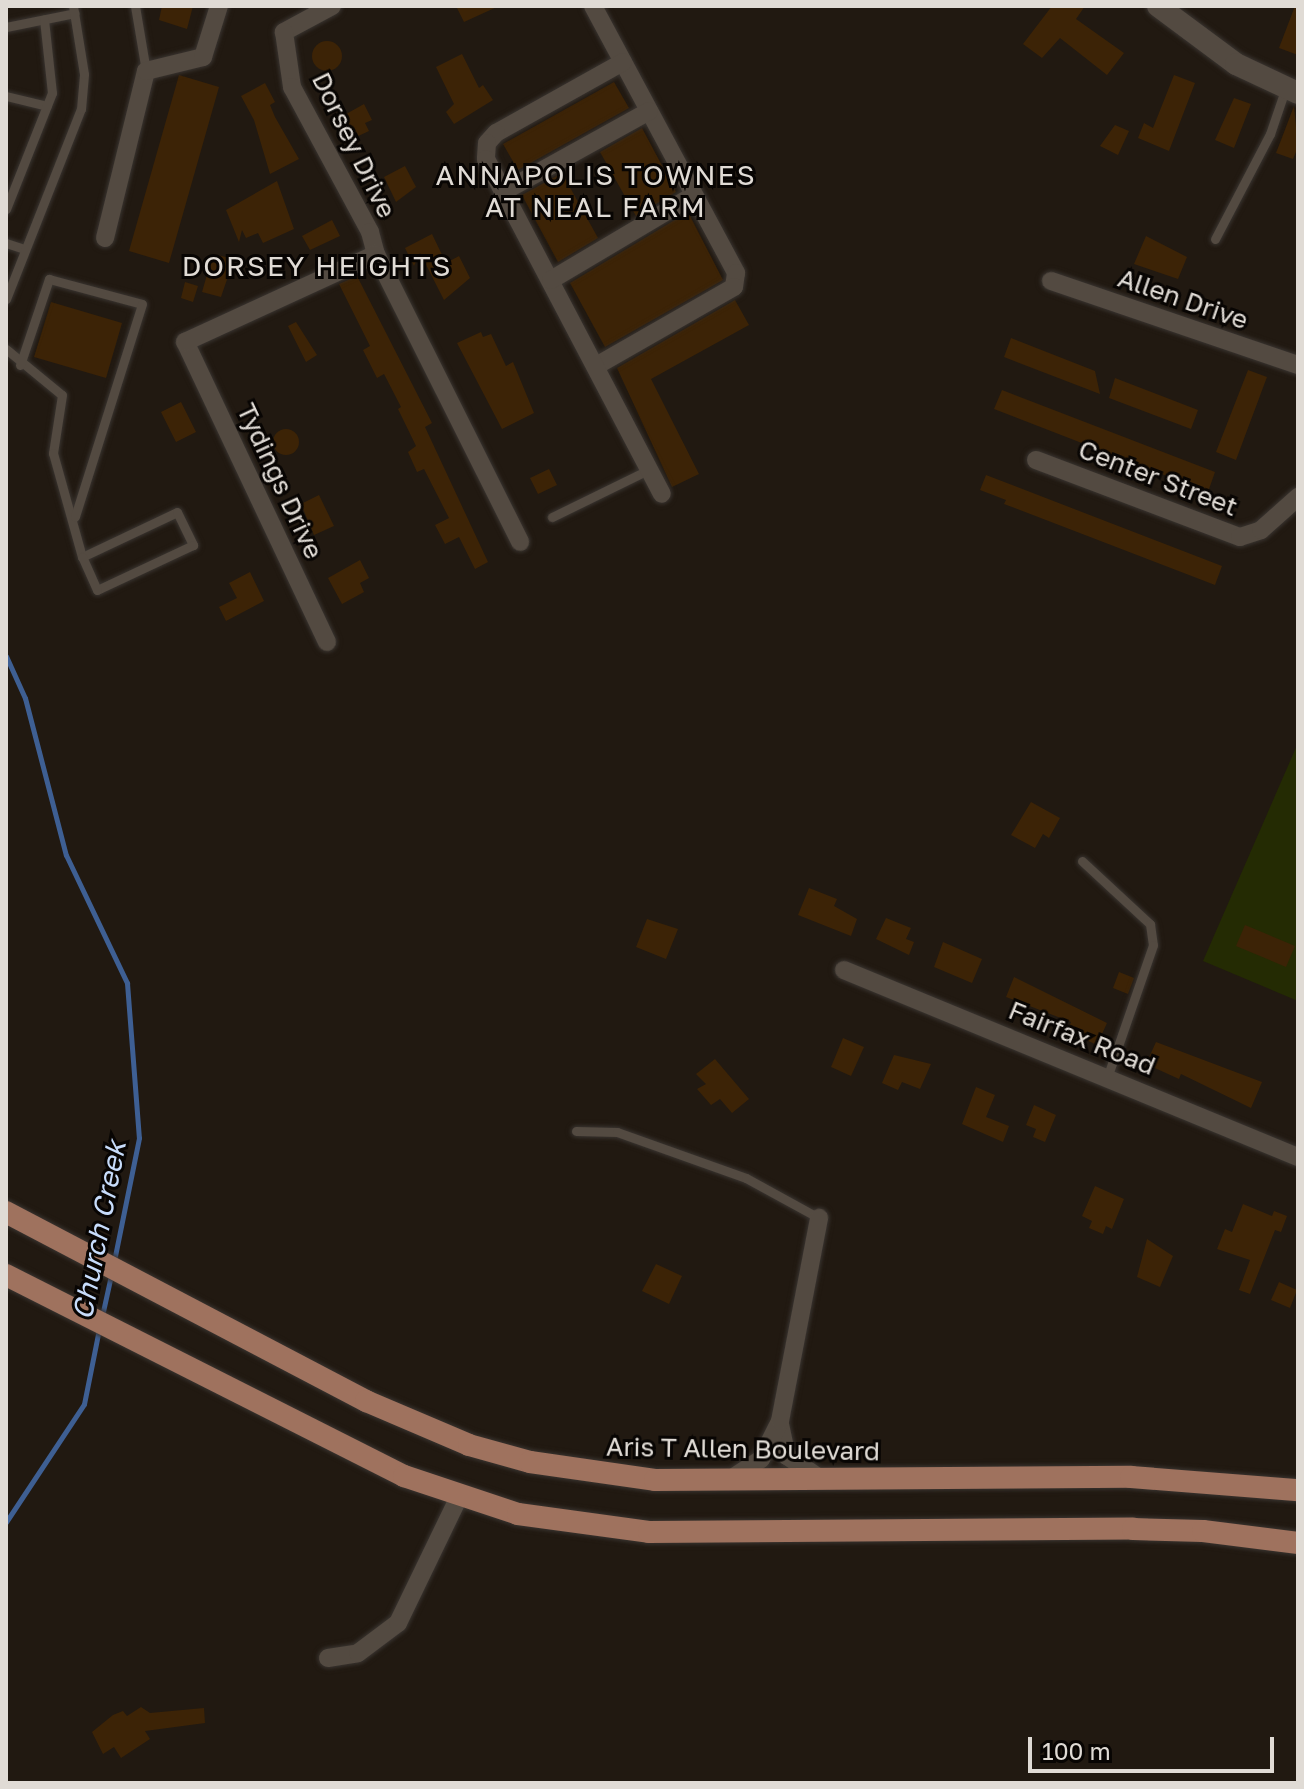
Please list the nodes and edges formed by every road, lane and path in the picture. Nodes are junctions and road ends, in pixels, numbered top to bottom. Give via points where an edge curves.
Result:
1 (135, 6) edge
2 (219, 6) edge
3 (332, 6) edge
4 (593, 6) edge
5 (74, 10) edge
6 (1170, 11) edge
7 (44, 19) junction
8 (6, 27) edge
9 (623, 62) junction
10 (146, 71) junction
11 (1292, 90) edge
12 (6, 96) edge
13 (47, 106) junction
14 (649, 111) junction
15 (503, 192) junction
16 (691, 197) junction
17 (6, 209) edge
18 (105, 238) dead end
19 (1215, 239) dead end
20 (6, 243) edge
21 (25, 249) junction
22 (376, 254) junction
23 (551, 280) junction
24 (1051, 281) dead end
25 (6, 299) edge
26 (6, 349) edge
27 (20, 365) junction
28 (1298, 365) edge
29 (596, 366) junction
30 (1036, 460) dead end
31 (648, 470) junction
32 (662, 494) dead end
33 (1298, 497) edge
34 (75, 517) junction
35 (552, 517) dead end
36 (520, 542) dead end
37 (82, 557) junction
38 (327, 642) dead end
39 (1082, 861) dead end
40 (844, 970) dead end
41 (1108, 1075) junction
42 (576, 1131) dead end
43 (1298, 1157) edge
44 (6, 1212) edge
45 (819, 1218) joint
46 (6, 1275) edge
47 (780, 1421) junction
48 (729, 1480) junction
49 (825, 1481) junction
50 (1298, 1490) edge
51 (459, 1497) junction
52 (1298, 1543) edge
53 (328, 1658) dead end

1 - 10 lane
2 - 10 street via 203,57
3 - 22 street, Dorsey Drive via 284,32 292,87 370,232
4 - 9 street
5 - 7 lane
5 - 21 lane via 84,74 81,109
6 - 11 street via 1236,64
7 - 8 lane
7 - 13 lane via 52,79
9 - 14 street
9 - 15 street via 496,133 487,143 486,159
10 - 18 street
11 - 19 lane
12 - 13 lane
13 - 17 lane
14 - 15 street
14 - 16 street
15 - 23 street
16 - 23 street
16 - 29 street via 736,273 734,287
20 - 21 lane
21 - 25 lane
22 - 36 street, Dorsey Drive
22 - 38 street, Tydings Drive via 185,342
23 - 29 street
24 - 28 street, Allen Drive
26 - 27 lane
27 - 34 lane via 62,395 53,453
27 - 34 lane via 49,279 142,304
29 - 31 street
30 - 33 street, Center Street via 1240,537 1261,530
31 - 32 street
31 - 35 lane
34 - 37 lane
37 - 37 lane via 177,512 193,545 97,590
39 - 41 lane via 1150,924 1153,945
40 - 41 street, Fairfax Road
41 - 43 street, Fairfax Road
42 - 45 lane via 617,1132 746,1178
44 - 48 main road, Aris T Allen Boulevard via 366,1401 469,1445 586,1473
45 - 47 street
46 - 51 main road via 347,1449
47 - 48 street via 761,1459
47 - 49 street via 787,1456
48 - 49 main road, Aris T Allen Boulevard
49 - 50 main road, Aris T Allen Boulevard via 1131,1477
51 - 52 main road via 578,1525 649,1532 1133,1529
51 - 53 street via 398,1623 358,1653

